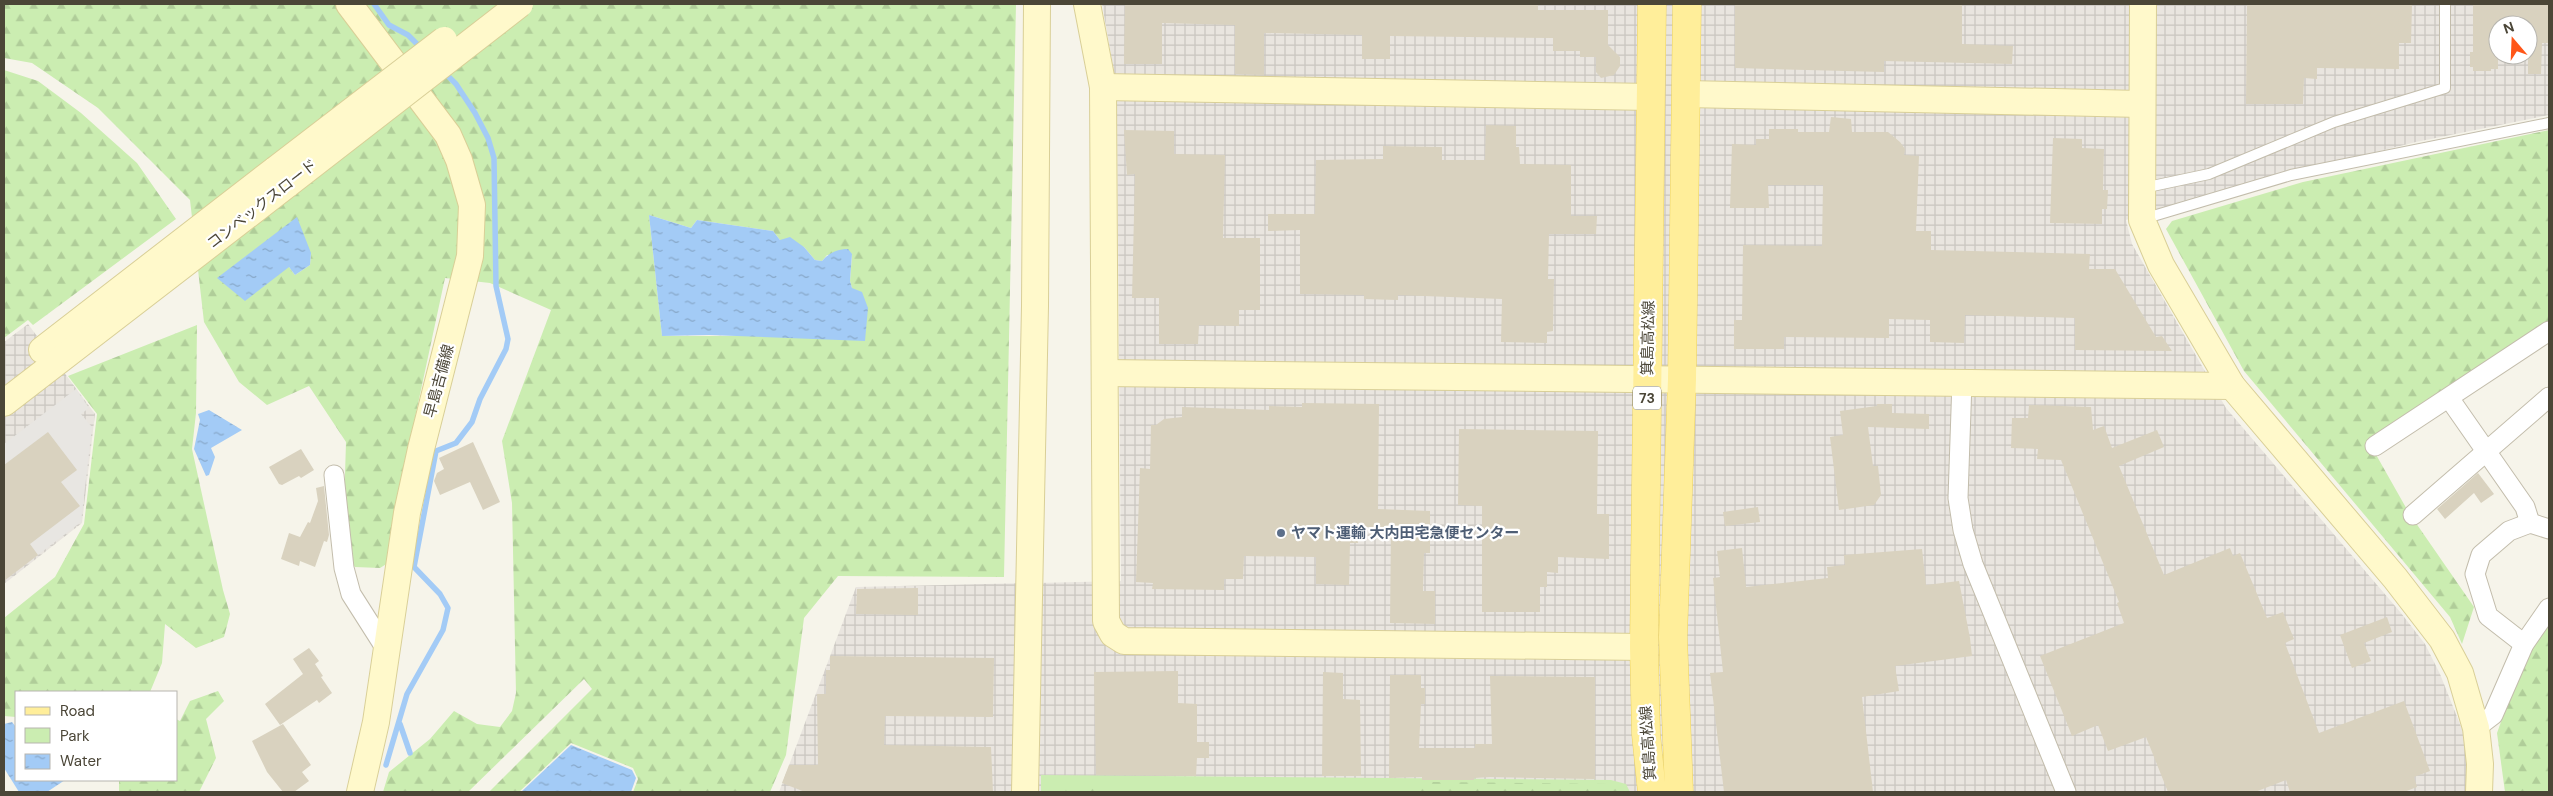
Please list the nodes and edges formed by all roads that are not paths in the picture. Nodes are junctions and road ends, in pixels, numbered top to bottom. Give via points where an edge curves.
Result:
1 (349, 4) edge
2 (491, 4) edge
3 (520, 4) edge
4 (1036, 4) edge
5 (1087, 4) edge
6 (1652, 4) edge
7 (1688, 4) edge
8 (2143, 4) edge
9 (2445, 4) edge
10 (1103, 86) junction
11 (1686, 94) junction
12 (1651, 97) junction
13 (2141, 104) junction
14 (2549, 123) edge
15 (282, 177) junction
16 (2142, 188) junction
17 (2142, 220) junction
18 (2549, 331) edge
19 (1105, 373) junction
20 (1647, 379) junction
21 (1682, 379) junction
22 (4, 380) edge
23 (1962, 382) junction
24 (2232, 386) junction
25 (2549, 397) edge
26 (2449, 398) junction
27 (4, 403) edge
28 (2375, 446) dead end
29 (2486, 452) junction
30 (334, 475) dead end
31 (2413, 515) dead end
32 (2530, 522) junction
33 (2549, 529) edge
34 (2549, 608) edge
35 (2524, 644) junction
36 (1644, 647) junction
37 (386, 649) junction
38 (2476, 728) junction
39 (360, 792) edge
40 (1025, 792) edge
41 (1652, 792) edge
42 (1679, 792) edge
43 (2066, 792) edge
44 (2479, 792) edge

1 - 37 street, 早島吉備線 via 448,135 460,160 472,205 470,256 407,512
2 - 15 street, コンベックスロード, bridge
3 - 15 street, コンベックスロード, bridge
4 - 40 street via 1035,306
5 - 10 street
6 - 12 main road, 箕島高松線 / 73
7 - 11 main road, 箕島高松線 / 73
8 - 13 street
9 - 16 lane via 2445,88 2334,122 2209,174
10 - 12 street
10 - 19 street
11 - 13 street
11 - 21 main road, 箕島高松線 / 73
12 - 20 main road, 箕島高松線 / 73
13 - 16 street
14 - 17 lane via 2291,175
15 - 22 street, コンベックスロード
15 - 27 street, コンベックスロード
16 - 17 street
17 - 24 street via 2160,265
18 - 26 street
19 - 20 street
19 - 36 street via 1106,621 1113,634 1124,641
20 - 21 street
20 - 36 main road, 箕島高松線 / 73
21 - 23 street
21 - 42 main road, 箕島高松線 / 73 via 1674,637
23 - 24 street
23 - 43 street via 1958,498 1963,530 1973,564
24 - 38 street via 2396,578 2442,639 2460,673
25 - 29 street
26 - 28 street
26 - 29 street
29 - 31 street
29 - 32 street via 2525,507
30 - 37 street via 344,568 351,594
32 - 33 street
32 - 35 street via 2509,531 2481,555 2475,574 2488,616
34 - 35 street
35 - 38 street via 2493,715
36 - 41 main road, 箕島高松線 / 73 via 1646,734
37 - 39 street, 早島吉備線 via 376,722
38 - 44 street

